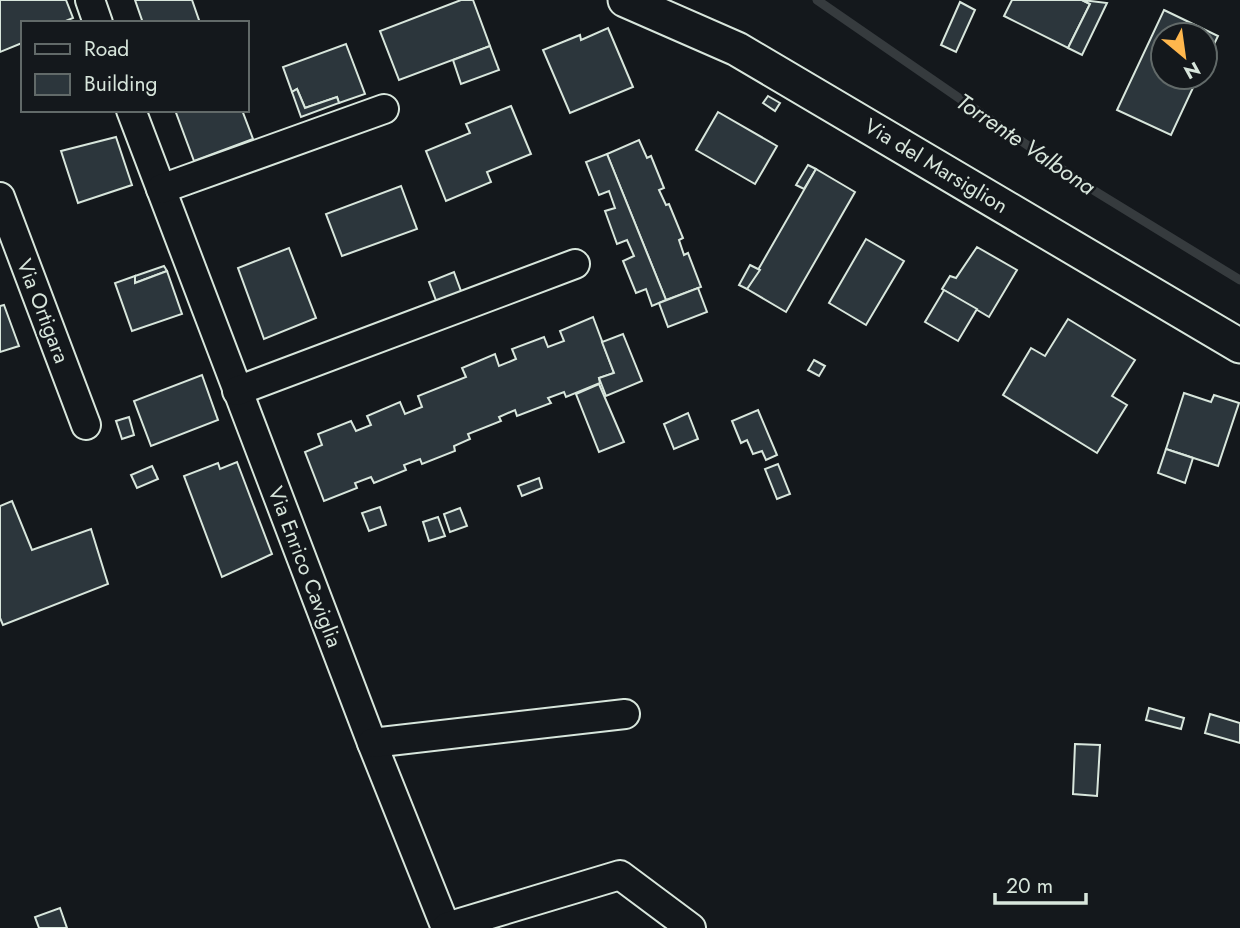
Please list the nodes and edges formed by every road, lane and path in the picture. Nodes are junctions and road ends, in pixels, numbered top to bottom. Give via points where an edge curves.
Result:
1 (90, 0) edge
2 (625, 0) edge
3 (97, 21) edge
4 (384, 109) dead end
5 (132, 112) edge
6 (160, 189) junction
7 (0, 197) edge
8 (575, 264) dead end
9 (1240, 346) edge
10 (237, 391) junction
11 (86, 425) dead end
12 (625, 713) dead end
13 (372, 743) junction
14 (446, 928) edge
15 (691, 928) edge

1 - 3 street
2 - 9 street, Via del Marsiglion via 737,50
4 - 6 street
5 - 6 street, Via Enrico Caviglia
6 - 10 street, Via Enrico Caviglia
7 - 11 street, Via Ortigara
8 - 10 street
10 - 13 street, Via Enrico Caviglia
12 - 13 street
13 - 14 street, Via Enrico Caviglia
14 - 15 street, Via Enrico Caviglia via 620,875

